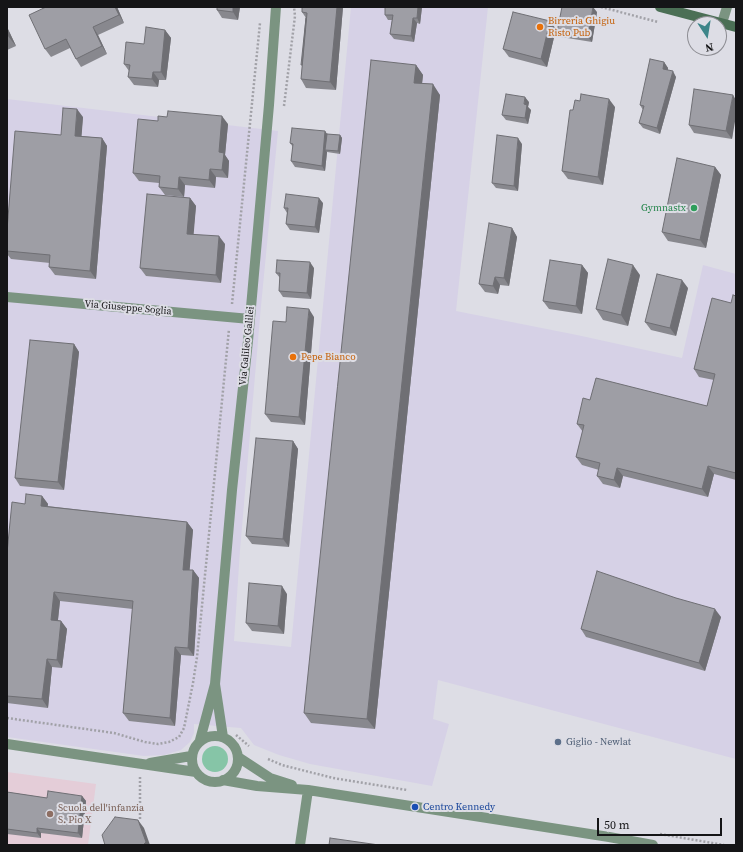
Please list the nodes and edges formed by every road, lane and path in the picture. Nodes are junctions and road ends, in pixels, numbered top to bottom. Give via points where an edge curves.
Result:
1 (276, 7) edge
2 (601, 7) edge
3 (660, 7) edge
4 (693, 16) edge
5 (660, 22) dead end
6 (260, 23) dead end
7 (7, 297) edge
8 (230, 317) junction
9 (250, 319) junction
10 (215, 684) junction
11 (189, 705) junction
12 (209, 706) junction
13 (7, 718) edge
14 (233, 731) dead end
15 (223, 737) junction
16 (200, 740) junction
17 (7, 744) edge
18 (253, 751) dead end
19 (191, 756) junction
20 (238, 756) junction
21 (264, 757) dead end
22 (139, 764) junction
23 (196, 772) junction
24 (223, 780) junction
25 (308, 790) junction
26 (409, 791) dead end
27 (140, 821) edge
28 (655, 833) dead end
29 (300, 845) edge
30 (654, 845) edge
31 (724, 845) edge

1 - 9 street, Via Galileo Galilei
2 - 5 path
3 - 4 main road
6 - 8 path
7 - 8 street, Via Giuseppe Soglia
8 - 9 street, Via Giuseppe Soglia
8 - 11 path via 197,657
9 - 10 street, Via Galileo Galilei
10 - 12 street, Via Galileo Galilei
10 - 15 street, Via Galileo Galilei
11 - 12 path
11 - 13 path via 184,728 178,737 158,744 114,733
12 - 16 street, Via Galileo Galilei
14 - 18 path
15 - 16 street via 215,735
15 - 20 street via 234,745
16 - 19 street
17 - 22 street
19 - 22 street
19 - 23 street
20 - 24 street via 235,771
20 - 25 street via 270,778
21 - 26 path via 282,765 333,778
22 - 23 street
22 - 27 path
23 - 24 street via 208,781
24 - 25 street
25 - 29 street
25 - 30 street
28 - 31 path

